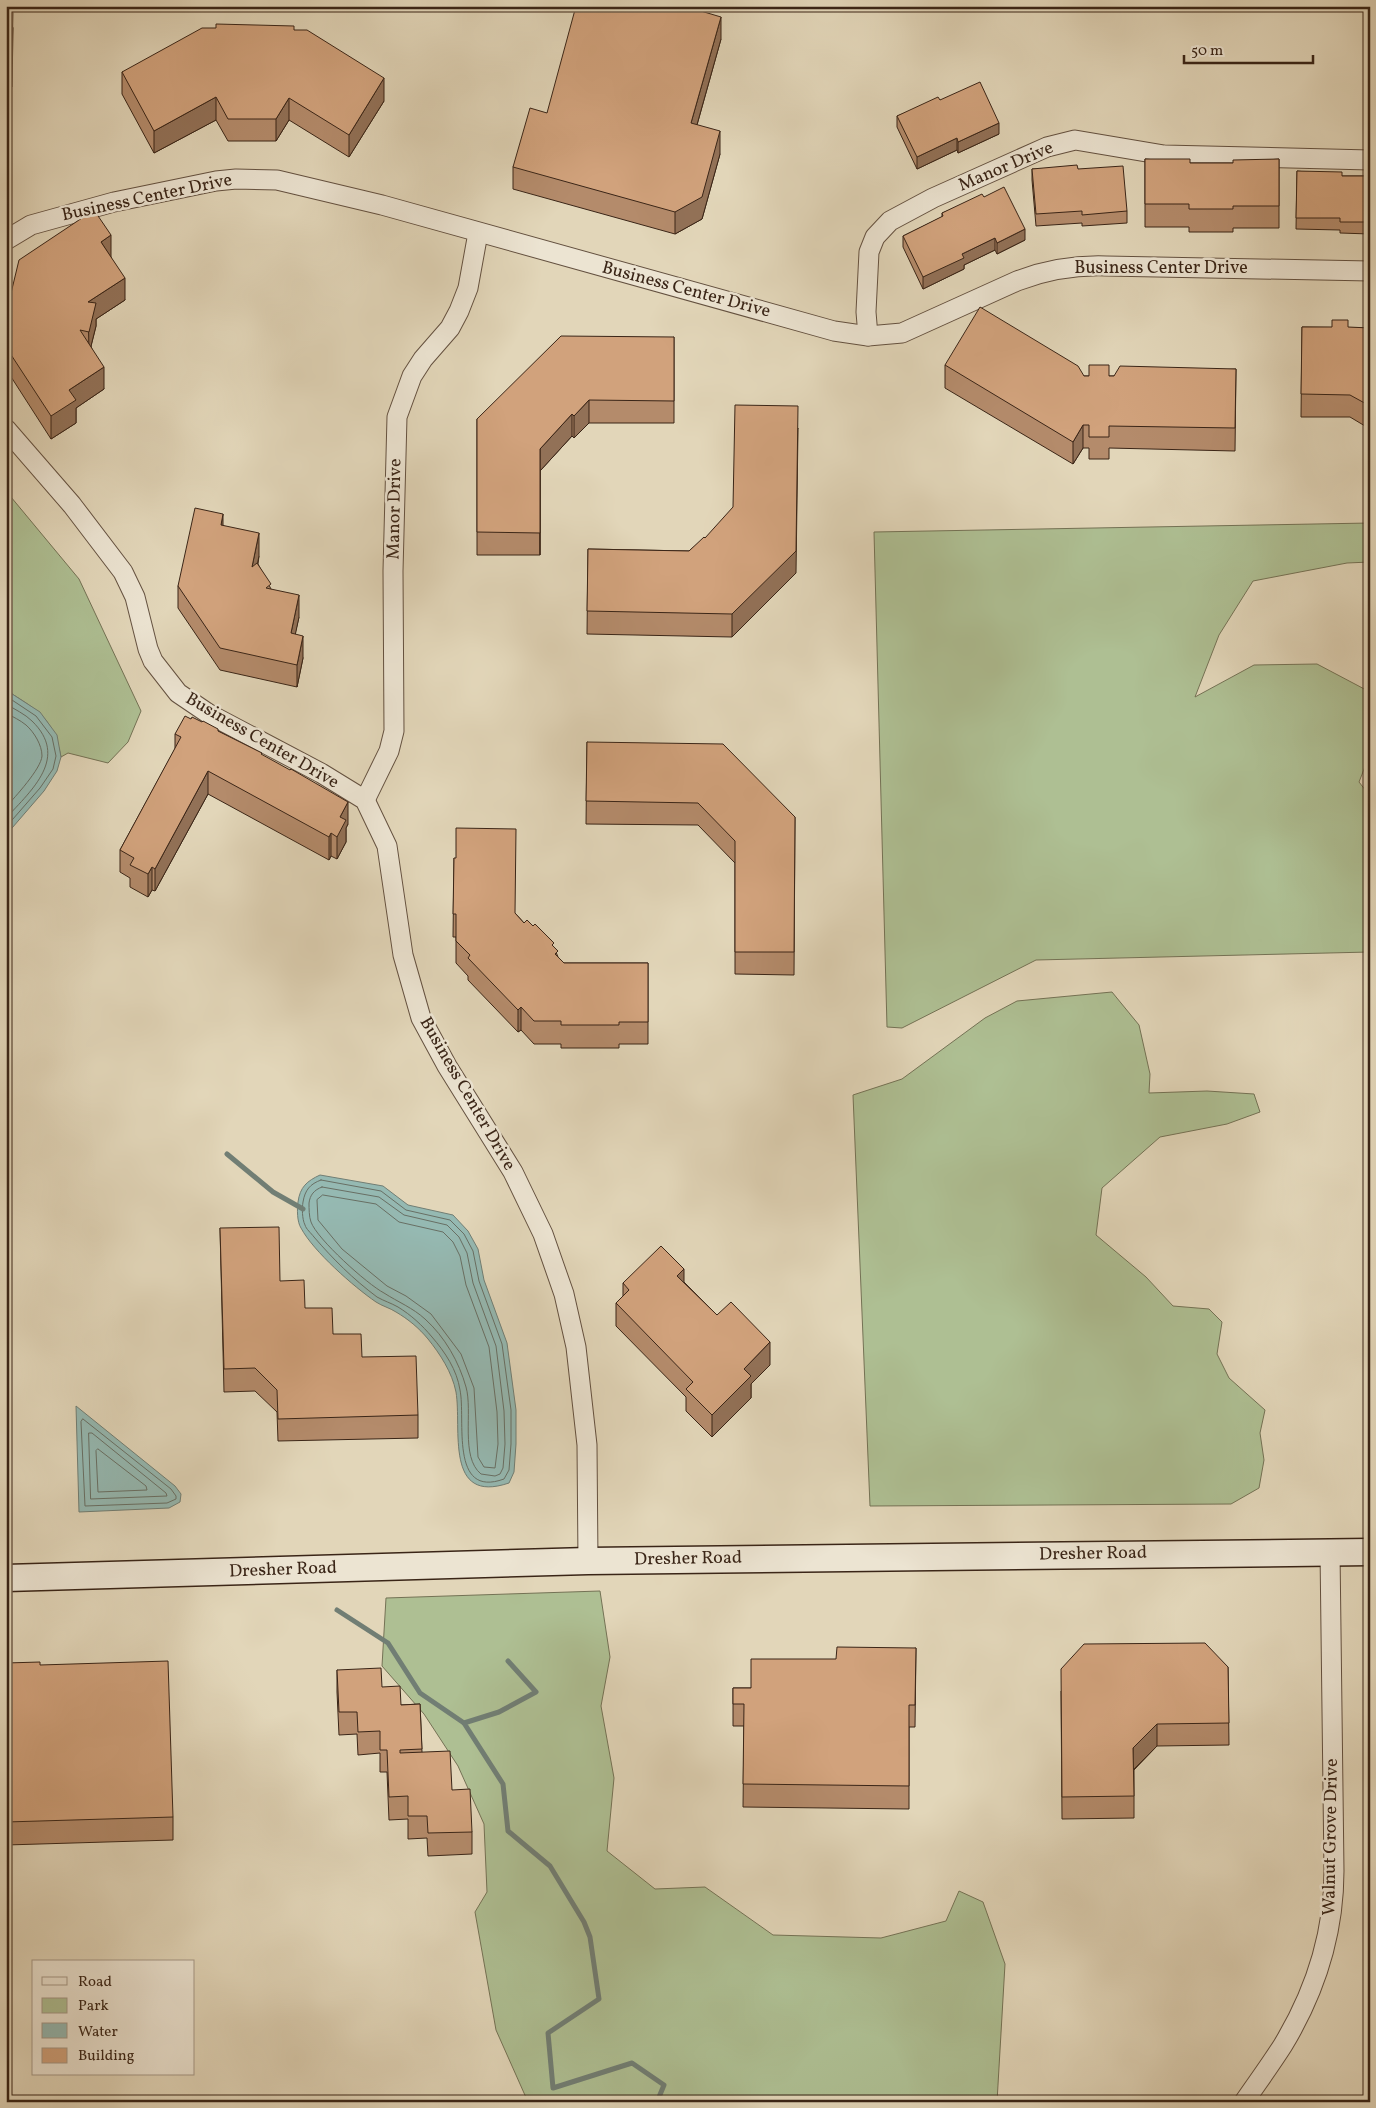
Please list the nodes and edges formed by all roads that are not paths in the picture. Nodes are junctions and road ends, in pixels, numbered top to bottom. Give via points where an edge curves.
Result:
1 (1370, 160) edge
2 (478, 233) junction
3 (6, 240) edge
4 (1370, 271) edge
5 (868, 336) junction
6 (6, 429) edge
7 (365, 800) junction
8 (1330, 1551) junction
9 (1370, 1552) edge
10 (588, 1560) junction
11 (6, 1578) edge
12 (1244, 2102) edge

1 - 5 street, Manor Drive via 1164,155 1075,140 1047,147 933,198 890,222 875,237 869,252
2 - 3 street, Business Center Drive via 295,184 236,179 169,190 43,221
2 - 5 street, Business Center Drive via 834,331
2 - 7 street, Manor Drive via 468,288 459,311 450,328 412,376 396,417 394,731 389,751
4 - 5 street, Business Center Drive via 1069,267 1018,280 902,333
6 - 7 street, Business Center Drive via 72,505 123,572 135,597 153,661 178,693
7 - 10 street, Business Center Drive via 387,846 403,955 421,1018 513,1172 542,1234 564,1294 576,1347 587,1445
8 - 9 main road, Dresher Road
8 - 10 main road, Dresher Road
8 - 12 street, Walnut Grove Drive via 1334,1871 1331,1917 1319,1967 1299,2015
10 - 11 main road, Dresher Road

